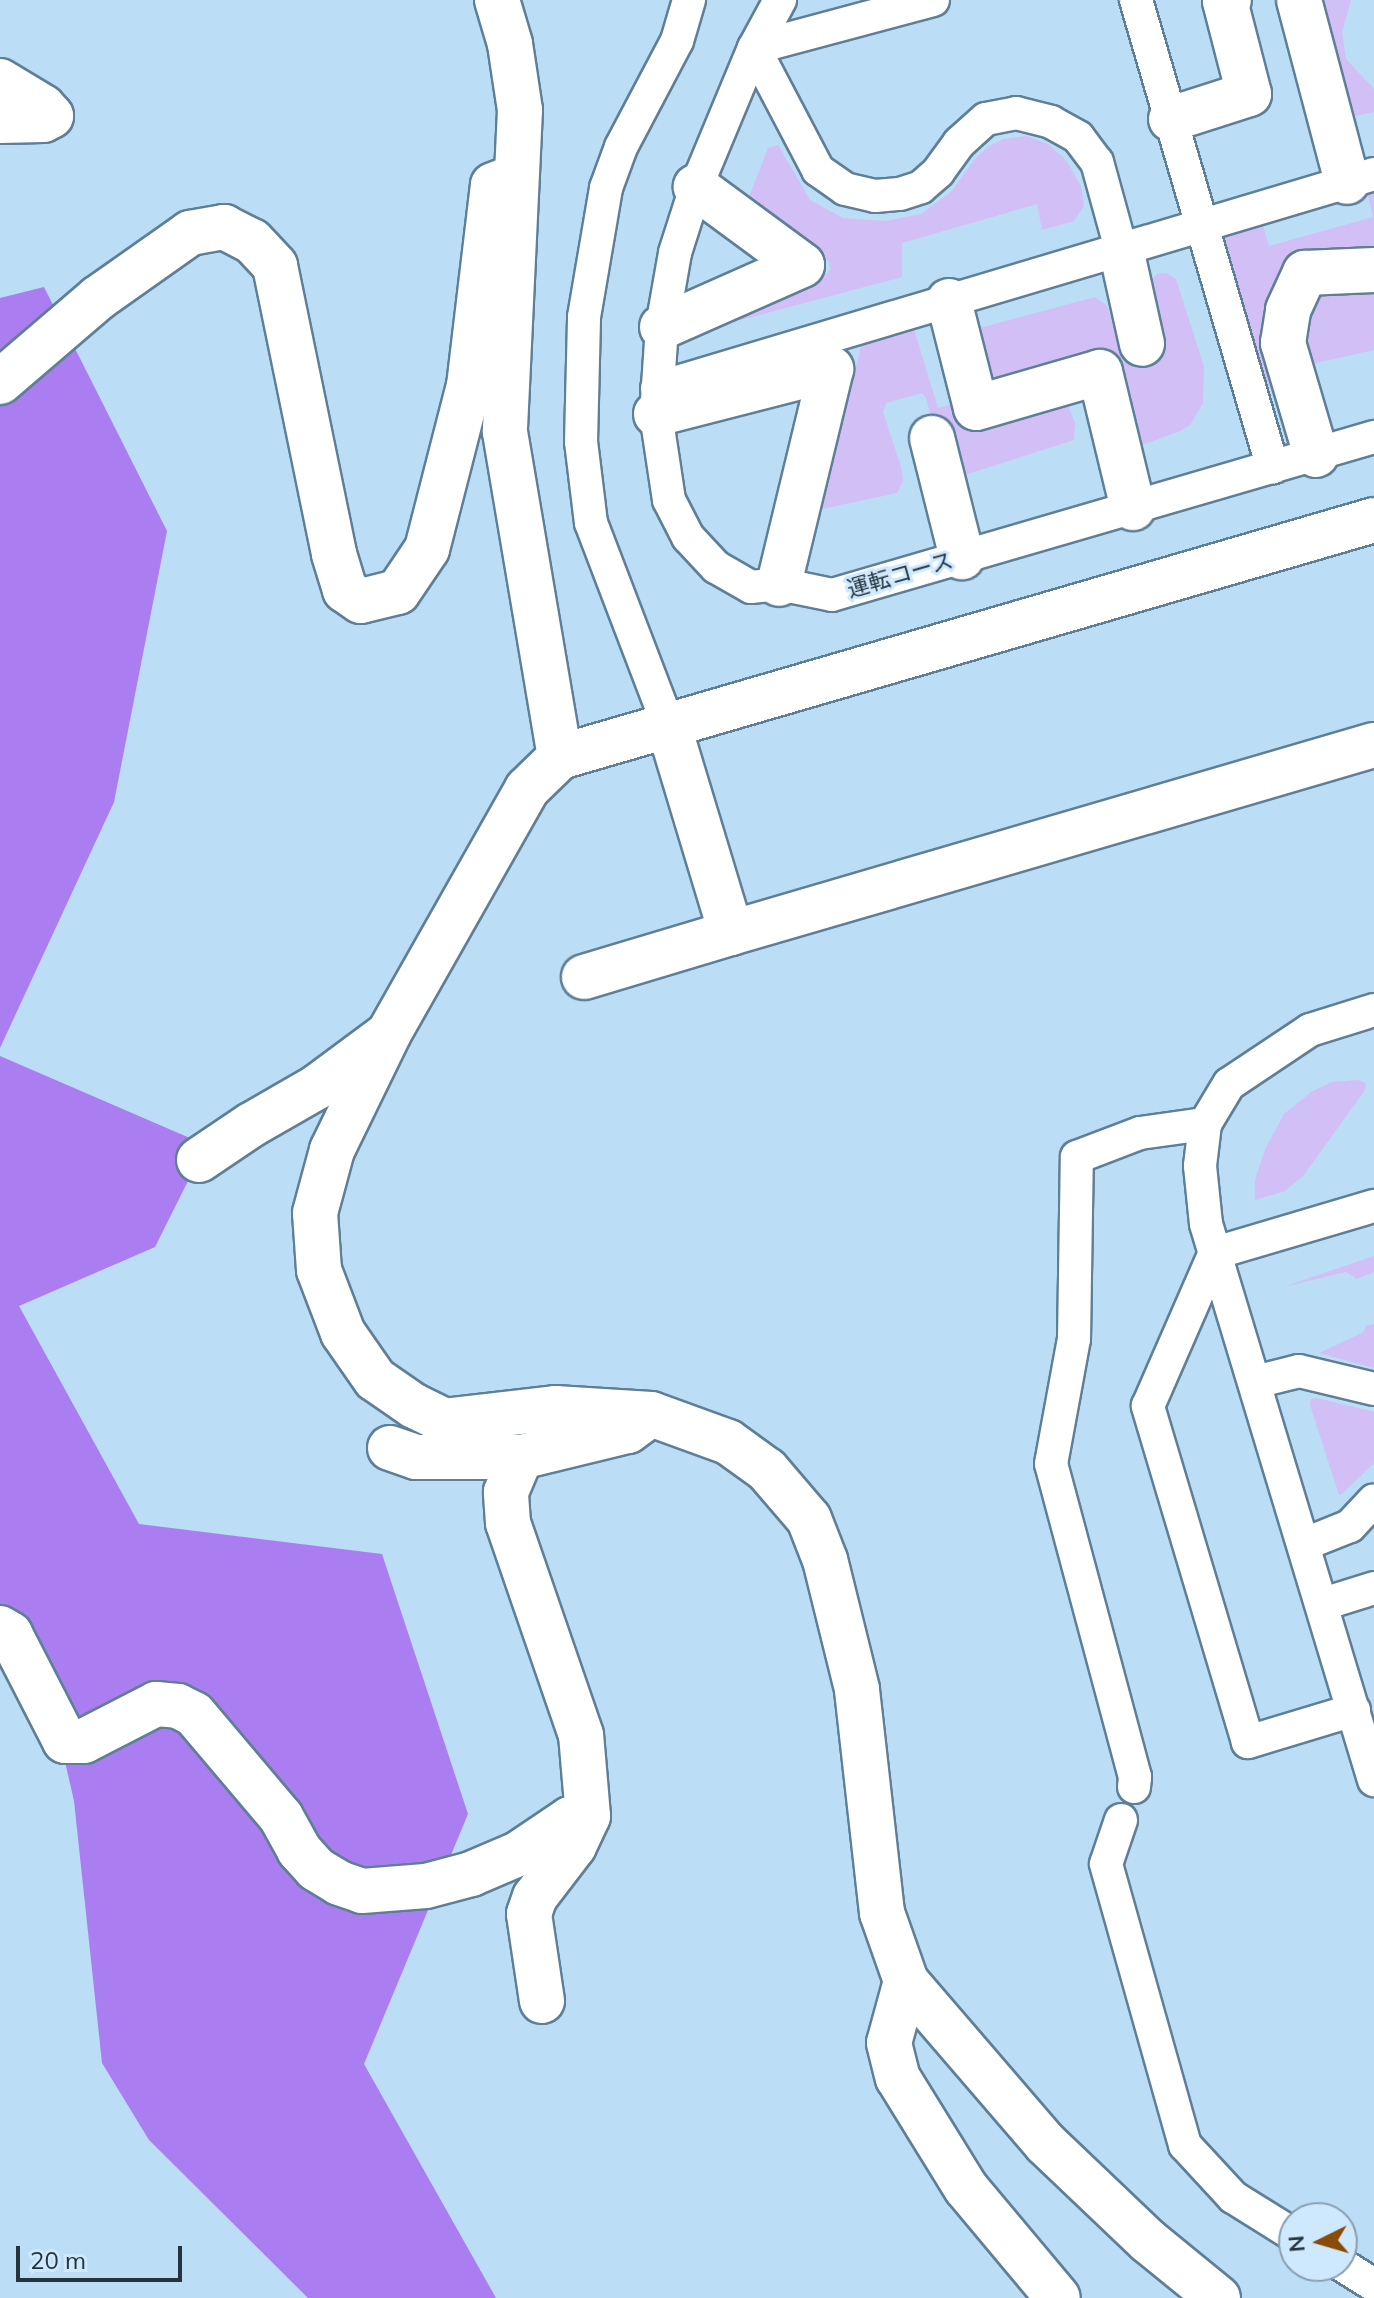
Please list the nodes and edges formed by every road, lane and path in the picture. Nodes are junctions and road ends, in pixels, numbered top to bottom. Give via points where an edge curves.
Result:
1 (497, 0) edge
2 (689, 0) edge
3 (780, 0) edge
4 (933, 0) edge
5 (1136, 0) edge
6 (1229, 0) edge
7 (1299, 0) edge
8 (754, 48) junction
9 (0, 81) edge
10 (1171, 119) junction
11 (0, 121) edge
12 (516, 176) junction
13 (1361, 178) edge
14 (696, 187) junction
15 (1202, 225) junction
16 (1121, 249) junction
17 (1374, 270) edge
18 (949, 301) junction
19 (662, 327) junction
20 (1142, 344) dead end
21 (0, 382) edge
22 (656, 401) junction
23 (1374, 437) edge
24 (932, 438) dead end
25 (1316, 455) junction
26 (1273, 467) junction
27 (1133, 508) junction
28 (1374, 520) edge
29 (962, 557) junction
30 (779, 584) junction
31 (669, 727) junction
32 (1374, 745) edge
33 (560, 757) junction
34 (731, 933) junction
35 (584, 977) dead end
36 (1374, 1010) edge
37 (389, 1033) junction
38 (1205, 1124) junction
39 (199, 1160) dead end
40 (1374, 1206) edge
41 (1215, 1253) junction
42 (1255, 1382) junction
43 (1374, 1389) edge
44 (651, 1414) junction
45 (390, 1448) dead end
46 (521, 1457) junction
47 (1374, 1500) edge
48 (1305, 1544) junction
49 (1374, 1588) edge
50 (1323, 1604) junction
51 (0, 1628) edge
52 (1354, 1710) junction
53 (1371, 1760) edge
54 (1134, 1787) dead end
55 (588, 1816) junction
56 (1121, 1820) dead end
57 (906, 1981) junction
58 (542, 2001) dead end
59 (1278, 2225) edge
60 (1058, 2298) edge
61 (1218, 2298) edge

1 - 12 street via 520,110
2 - 31 lane via 677,41 621,147 606,188 584,317 581,442 591,523
3 - 8 lane, 運転コース
4 - 8 lane
5 - 10 lane
6 - 10 street via 1225,1 1249,94
7 - 13 street
8 - 14 lane, 運転コース
8 - 16 lane via 818,170 845,189 875,196 921,187 986,119 1016,113 1051,122 1078,137 1097,162
9 - 11 street via 51,116
10 - 15 lane
12 - 21 street via 493,185 469,386 427,549 398,592 361,601 345,590 275,266 252,241 224,227 190,233 98,298
12 - 33 street via 505,432
13 - 15 lane
14 - 19 lane, 運転コース via 675,253
14 - 19 street via 802,265
15 - 16 lane
15 - 26 lane
16 - 18 lane
16 - 20 street
17 - 25 street via 1305,273 1288,310 1283,343
18 - 22 lane
18 - 27 street via 976,408 1100,372
19 - 22 lane, 運転コース
22 - 30 lane, 運転コース via 669,500 688,537 716,567 751,587
22 - 30 street via 831,369
23 - 25 lane, 運転コース
24 - 29 street
25 - 26 lane, 運転コース
26 - 27 lane, 運転コース
27 - 29 lane, 運転コース
28 - 31 street
29 - 30 lane, 運転コース via 832,595
31 - 33 street
31 - 34 street
32 - 34 street
33 - 37 street via 527,789
34 - 35 street
36 - 38 lane via 1310,1030 1229,1084
37 - 39 street via 317,1087
37 - 44 street via 332,1150 315,1213 319,1270 343,1333 375,1379 445,1421 555,1408
38 - 41 lane via 1200,1166
38 - 54 lane via 1140,1133 1077,1157 1074,1339 1051,1464
40 - 41 lane
41 - 42 lane
41 - 52 lane via 1148,1406 1248,1742
42 - 43 lane via 1299,1371
42 - 48 lane
44 - 46 street via 628,1431
44 - 57 street via 728,1442 767,1470 809,1519 825,1560 857,1689 882,1913
45 - 46 street via 416,1457
46 - 55 street via 506,1492 508,1523 581,1735
47 - 48 lane via 1350,1526
48 - 50 lane
49 - 50 lane
50 - 52 lane
51 - 55 street via 10,1634 65,1741 84,1741 156,1704 194,1714 281,1817 316,1869 362,1891 426,1886 471,1874 518,1854 570,1819
52 - 53 lane
55 - 58 street via 529,1914
56 - 59 lane via 1106,1864 1185,2145 1233,2197
57 - 60 street via 889,2043 898,2078 966,2188
57 - 61 street via 1046,2144 1148,2241

